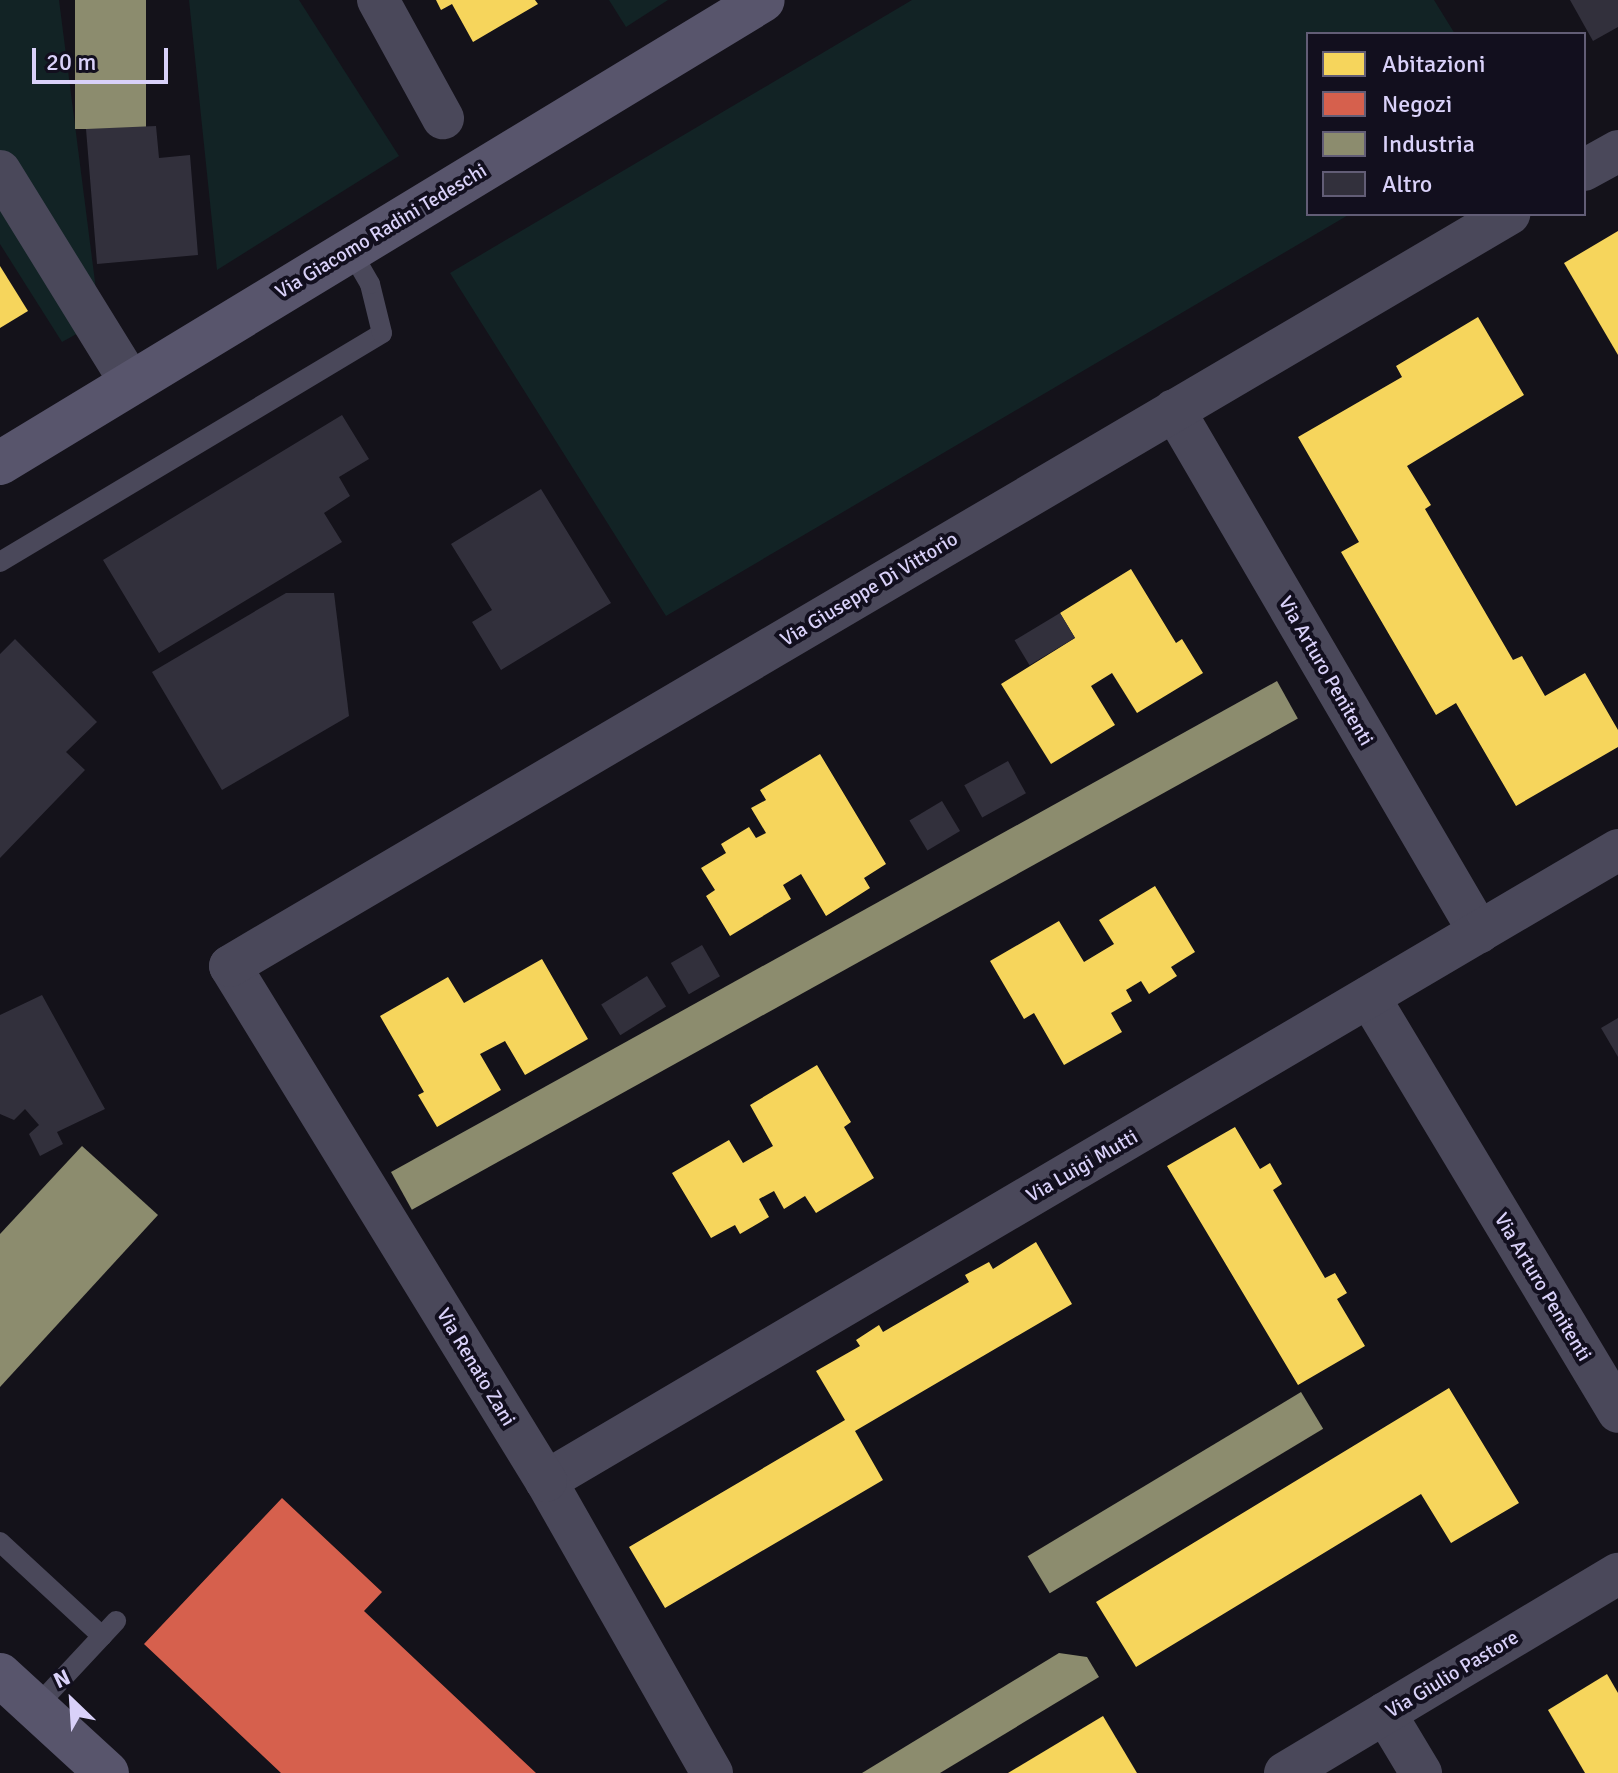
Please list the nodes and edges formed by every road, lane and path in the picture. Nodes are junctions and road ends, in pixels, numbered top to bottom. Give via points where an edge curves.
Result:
1 (378, 0) edge
2 (763, 0) edge
3 (443, 118) dead end
4 (1618, 151) edge
5 (1586, 169) edge
6 (0, 171) edge
7 (1506, 216) edge
8 (350, 250) junction
9 (131, 383) junction
10 (1174, 410) junction
11 (0, 463) edge
12 (0, 562) edge
13 (1618, 850) edge
14 (1479, 932) junction
15 (230, 966) joint
16 (1369, 997) junction
17 (1618, 1412) edge
18 (546, 1481) junction
19 (0, 1542) edge
20 (1618, 1574) edge
21 (0, 1675) edge
22 (35, 1708) junction
23 (1385, 1713) junction
24 (107, 1773) edge
25 (712, 1773) edge
26 (1285, 1773) edge
27 (1421, 1773) edge

1 - 3 street
2 - 8 main road, Via Giacomo Radini Tedeschi
4 - 5 street
6 - 9 street
7 - 10 street, Via Giuseppe Di Vittorio
8 - 9 main road, Via Giacomo Radini Tedeschi
8 - 12 lane via 370,284 382,333
9 - 11 main road, Via Giacomo Radini Tedeschi
10 - 14 street, Via Arturo Penitenti
10 - 15 street, Via Giuseppe Di Vittorio
13 - 14 street, Via Luigi Mutti
14 - 16 street, Via Luigi Mutti
15 - 18 street, Via Renato Zani
16 - 17 street, Via Arturo Penitenti
16 - 18 street, Via Luigi Mutti
18 - 25 street, Via Renato Zani
19 - 22 lane via 109,1629
20 - 23 street, Via Giulio Pastore
21 - 22 main road
22 - 24 main road
23 - 26 street, Via Giulio Pastore
23 - 27 street

